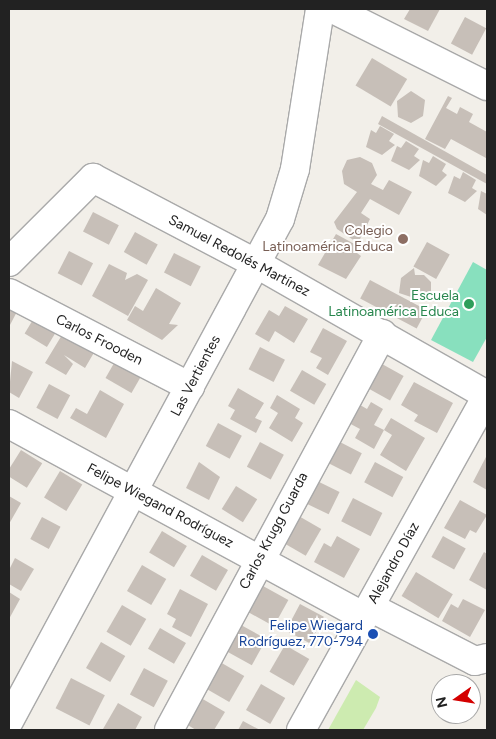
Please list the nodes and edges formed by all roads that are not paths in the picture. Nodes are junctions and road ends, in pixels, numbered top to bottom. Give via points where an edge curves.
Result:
1 (320, 9) edge
2 (333, 9) edge
3 (487, 86) edge
4 (9, 262) edge
5 (257, 264) junction
6 (9, 293) edge
7 (382, 334) junction
8 (190, 387) junction
9 (487, 395) edge
10 (10, 427) edge
11 (133, 492) junction
12 (258, 559) junction
13 (367, 612) junction
14 (481, 659) edge
15 (9, 722) edge
16 (24, 730) edge
17 (169, 730) edge
18 (301, 730) edge

1 - 5 street, Las Vertientes via 295,168 280,219
2 - 3 street
4 - 5 street, Samuel Redolés Martínez via 93,178
5 - 7 street, Samuel Redolés Martínez
5 - 8 street, Las Vertientes
6 - 8 street, Carlos Frooden
7 - 9 street, Samuel Redolés Martínez
7 - 12 street, Carlos Krugg Guarda
8 - 11 street, Las Vertientes
9 - 13 street, Alejandro Díaz
10 - 11 street, Felipe Wiegand Rodríguez
11 - 12 street, Felipe Wiegand Rodríguez
11 - 15 street, Las Vertientes
12 - 13 street, Felipe Wiegand Rodríguez
12 - 17 street, Carlos Krugg Guarda
13 - 14 street, Felipe Wiegand Rodríguez
13 - 18 street, Alejandro Díaz
15 - 16 street

